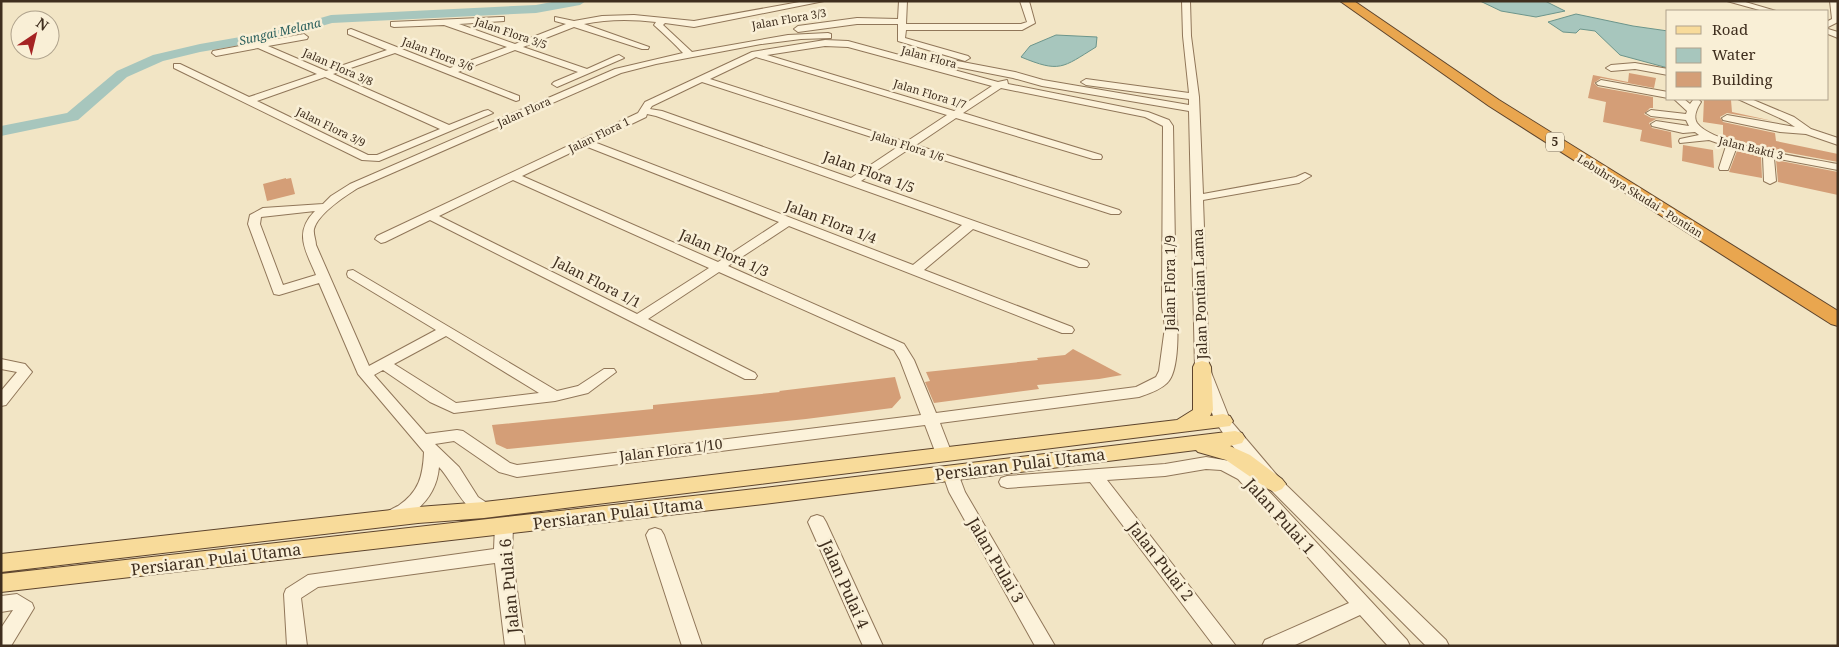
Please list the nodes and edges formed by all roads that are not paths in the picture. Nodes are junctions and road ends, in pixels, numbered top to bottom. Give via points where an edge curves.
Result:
1 (820, 1) edge
2 (903, 1) edge
3 (1024, 1) edge
4 (1186, 1) edge
5 (1346, 1) edge
6 (1362, 1) edge
7 (1720, 1) edge
8 (1731, 1) edge
9 (1834, 1) edge
10 (1756, 10) edge
11 (1768, 10) edge
12 (501, 19) dead end
13 (558, 19) dead end
14 (664, 20) junction
15 (445, 22) junction
16 (394, 24) dead end
17 (574, 24) junction
18 (902, 24) junction
19 (1829, 24) edge
20 (351, 32) dead end
21 (304, 37) dead end
22 (711, 44) dead end
23 (260, 45) junction
24 (515, 47) junction
25 (645, 47) dead end
26 (395, 50) junction
27 (216, 53) dead end
28 (755, 54) junction
29 (690, 55) junction
30 (619, 58) dead end
31 (971, 59) dead end
32 (177, 66) dead end
33 (1611, 68) dead end
34 (451, 71) junction
35 (587, 72) junction
36 (1666, 72) edge
37 (326, 74) junction
38 (1015, 75) junction
39 (701, 79) junction
40 (1601, 83) dead end
41 (557, 84) dead end
42 (1000, 85) junction
43 (1666, 92) edge
44 (1194, 97) junction
45 (516, 98) dead end
46 (1680, 100) edge
47 (1745, 100) edge
48 (248, 101) junction
49 (1116, 102) junction
50 (1194, 109) junction
51 (1692, 110) junction
52 (644, 111) junction
53 (488, 112) dead end
54 (1651, 113) dead end
55 (955, 114) junction
56 (1727, 118) dead end
57 (1656, 124) dead end
58 (449, 128) junction
59 (1696, 129) junction
60 (1807, 131) junction
61 (1709, 137) junction
62 (1684, 141) dead end
63 (585, 142) junction
64 (1838, 142) edge
65 (1732, 145) junction
66 (907, 146) junction
67 (1768, 153) junction
68 (1097, 157) dead end
69 (1838, 167) edge
70 (1724, 168) dead end
71 (513, 176) junction
72 (852, 182) junction
73 (1770, 182) dead end
74 (1196, 194) junction
75 (324, 207) junction
76 (1115, 212) dead end
77 (430, 216) junction
78 (788, 221) junction
79 (971, 224) junction
80 (381, 239) dead end
81 (1083, 264) dead end
82 (718, 267) junction
83 (914, 270) junction
84 (353, 274) dead end
85 (324, 277) junction
86 (1838, 305) edge
87 (638, 320) junction
88 (1838, 320) edge
89 (446, 330) junction
90 (1067, 330) dead end
91 (384, 364) junction
92 (1202, 367) junction
93 (4, 369) edge
94 (609, 372) dead end
95 (365, 374) junction
96 (750, 376) dead end
97 (555, 396) junction
98 (1, 402) edge
99 (930, 418) junction
100 (1223, 421) junction
101 (1169, 437) junction
102 (1235, 438) junction
103 (427, 445) junction
104 (947, 463) junction
105 (1095, 476) junction
106 (1007, 482) dead end
107 (1275, 484) junction
108 (484, 510) junction
109 (386, 519) junction
110 (817, 522) dead end
111 (504, 526) junction
112 (655, 535) dead end
113 (503, 555) junction
114 (1, 563) edge
115 (1, 583) edge
116 (1, 604) edge
117 (1362, 606) junction
118 (1, 645) edge
119 (297, 646) edge
120 (515, 646) edge
121 (692, 646) edge
122 (873, 646) edge
123 (1045, 646) edge
124 (1226, 646) edge
125 (1272, 646) edge
126 (1400, 646) edge
127 (1440, 646) edge

1 - 14 street via 694,24
2 - 18 street
3 - 18 street, Jalan Flora 3/3 via 1031,23 1022,27
4 - 44 street, Jalan Pontian Lama via 1186,36
5 - 88 highway, Lebuhraya Skudai - Pontian / 5 via 1494,103
6 - 86 highway, Lebuhraya Skudai - Pontian / 5 via 1509,101
7 - 10 street
8 - 11 street
9 - 19 street via 1836,20
12 - 15 street
13 - 17 street
14 - 17 street via 608,17
14 - 29 street via 658,25
15 - 16 street, Jalan Flora 3/5
15 - 24 street, Jalan Flora 3/5
17 - 24 street
17 - 25 street
18 - 22 street, Jalan Flora 3/3 via 834,23
18 - 31 street via 900,36 905,41
20 - 26 street, Jalan Flora 3/6
21 - 23 street, Jalan Flora 3/8
23 - 27 street
23 - 37 street, Jalan Flora 3/8
24 - 34 street
24 - 35 street, Jalan Flora 3/5
26 - 34 street, Jalan Flora 3/6
26 - 37 street
28 - 39 street, Jalan Flora 1
28 - 42 street, Jalan Flora 1 via 825,43 848,44
28 - 55 street, Jalan Flora 1/7
29 - 38 street, Jalan Flora via 782,39 840,36
29 - 75 street, Jalan Flora via 618,71 354,186
30 - 35 street
32 - 48 street, Jalan Flora 3/9
33 - 36 street via 1635,66
34 - 45 street, Jalan Flora 3/6
35 - 41 street
37 - 48 street
37 - 58 street, Jalan Flora 3/8
38 - 42 street
38 - 44 street, Jalan Flora via 1046,76
38 - 49 street, Jalan Flora
39 - 52 street, Jalan Flora 1 via 648,104
39 - 66 street, Jalan Flora 1/6
40 - 43 street
42 - 49 street, Jalan Flora 1
42 - 55 street
44 - 50 street, Jalan Pontian Lama
46 - 51 street
47 - 60 street via 1790,119
48 - 58 street, Jalan Flora 3/9 via 372,159
49 - 50 street via 1141,100
49 - 99 street, Jalan Flora 1/9 via 1168,126 1169,307 1172,327 1162,380 1139,392
50 - 74 street, Jalan Pontian Lama
51 - 54 street
51 - 59 street via 1691,122
52 - 63 street, Jalan Flora 1 via 642,115
52 - 72 street, Jalan Flora 1/5 via 658,113
53 - 58 street, Jalan Flora 3/9
55 - 66 street
55 - 68 street, Jalan Flora 1/7
56 - 60 street
57 - 59 street via 1683,130
59 - 61 street, Jalan Bakti 3
60 - 64 street
61 - 62 street
61 - 65 street, Jalan Bakti 3
63 - 71 street, Jalan Flora 1
63 - 78 street, Jalan Flora 1/4
65 - 67 street, Jalan Bakti 3
65 - 70 street
66 - 72 street
66 - 76 street, Jalan Flora 1/6
67 - 69 street, Jalan Bakti 3
67 - 73 street
71 - 77 street, Jalan Flora 1
71 - 82 street, Jalan Flora 1/3
72 - 79 street, Jalan Flora 1/5
74 - 74 street via 1293,176 1305,176 1299,180
74 - 92 street, Jalan Pontian Lama
75 - 85 street, Jalan Flora via 308,230 310,245
75 - 85 street via 263,212 256,216 254,224 279,291
77 - 80 street, Jalan Flora 1
77 - 87 street, Jalan Flora 1/1
78 - 82 street
78 - 83 street, Jalan Flora 1/4
79 - 81 street, Jalan Flora 1/5
79 - 83 street
82 - 87 street
82 - 99 street, Jalan Flora 1/3 via 898,347 908,360
83 - 90 street, Jalan Flora 1/4
84 - 89 street
85 - 95 street, Jalan Flora
87 - 96 street, Jalan Flora 1/1
89 - 91 street
89 - 97 street
91 - 95 street
91 - 97 street via 454,408
92 - 100 street, Jalan Pontian Lama
92 - 101 main road via 1203,410 1200,416
93 - 98 street via 20,367 26,372
94 - 97 street via 583,390
95 - 103 street, Jalan Flora
99 - 103 street, Jalan Flora 1/10 via 517,471 505,468 457,435
99 - 104 street, Jalan Pulai 3
100 - 101 main road, Persiaran Pulai Utama
100 - 102 street, Jalan Pontian Lama
101 - 102 main road, Persiaran Pulai Utama
101 - 104 main road, Persiaran Pulai Utama
101 - 107 main road via 1224,450 1249,463
102 - 107 street, Jalan Pontian Lama
103 - 108 street, Jalan Flora via 453,471 472,501
103 - 109 street via 433,467 425,492 411,506
104 - 108 main road, Persiaran Pulai Utama
104 - 111 main road, Persiaran Pulai Utama
104 - 123 street, Jalan Pulai 3 via 957,492
105 - 106 street, Jalan Pulai 1
105 - 117 street, Jalan Pulai 1 via 1206,463 1231,468 1244,475
105 - 124 street, Jalan Pulai 2
107 - 127 street, Jalan Pontian Lama
108 - 109 main road, Persiaran Pulai Utama
109 - 114 main road, Persiaran Pulai Utama
110 - 122 street, Jalan Pulai 4
111 - 113 street, Jalan Pulai 6
111 - 115 main road, Persiaran Pulai Utama
112 - 121 street
113 - 119 street via 314,580 293,594
113 - 120 street, Jalan Pulai 6
116 - 118 street via 17,602 24,608
117 - 125 street
117 - 126 street, Jalan Pulai 1

